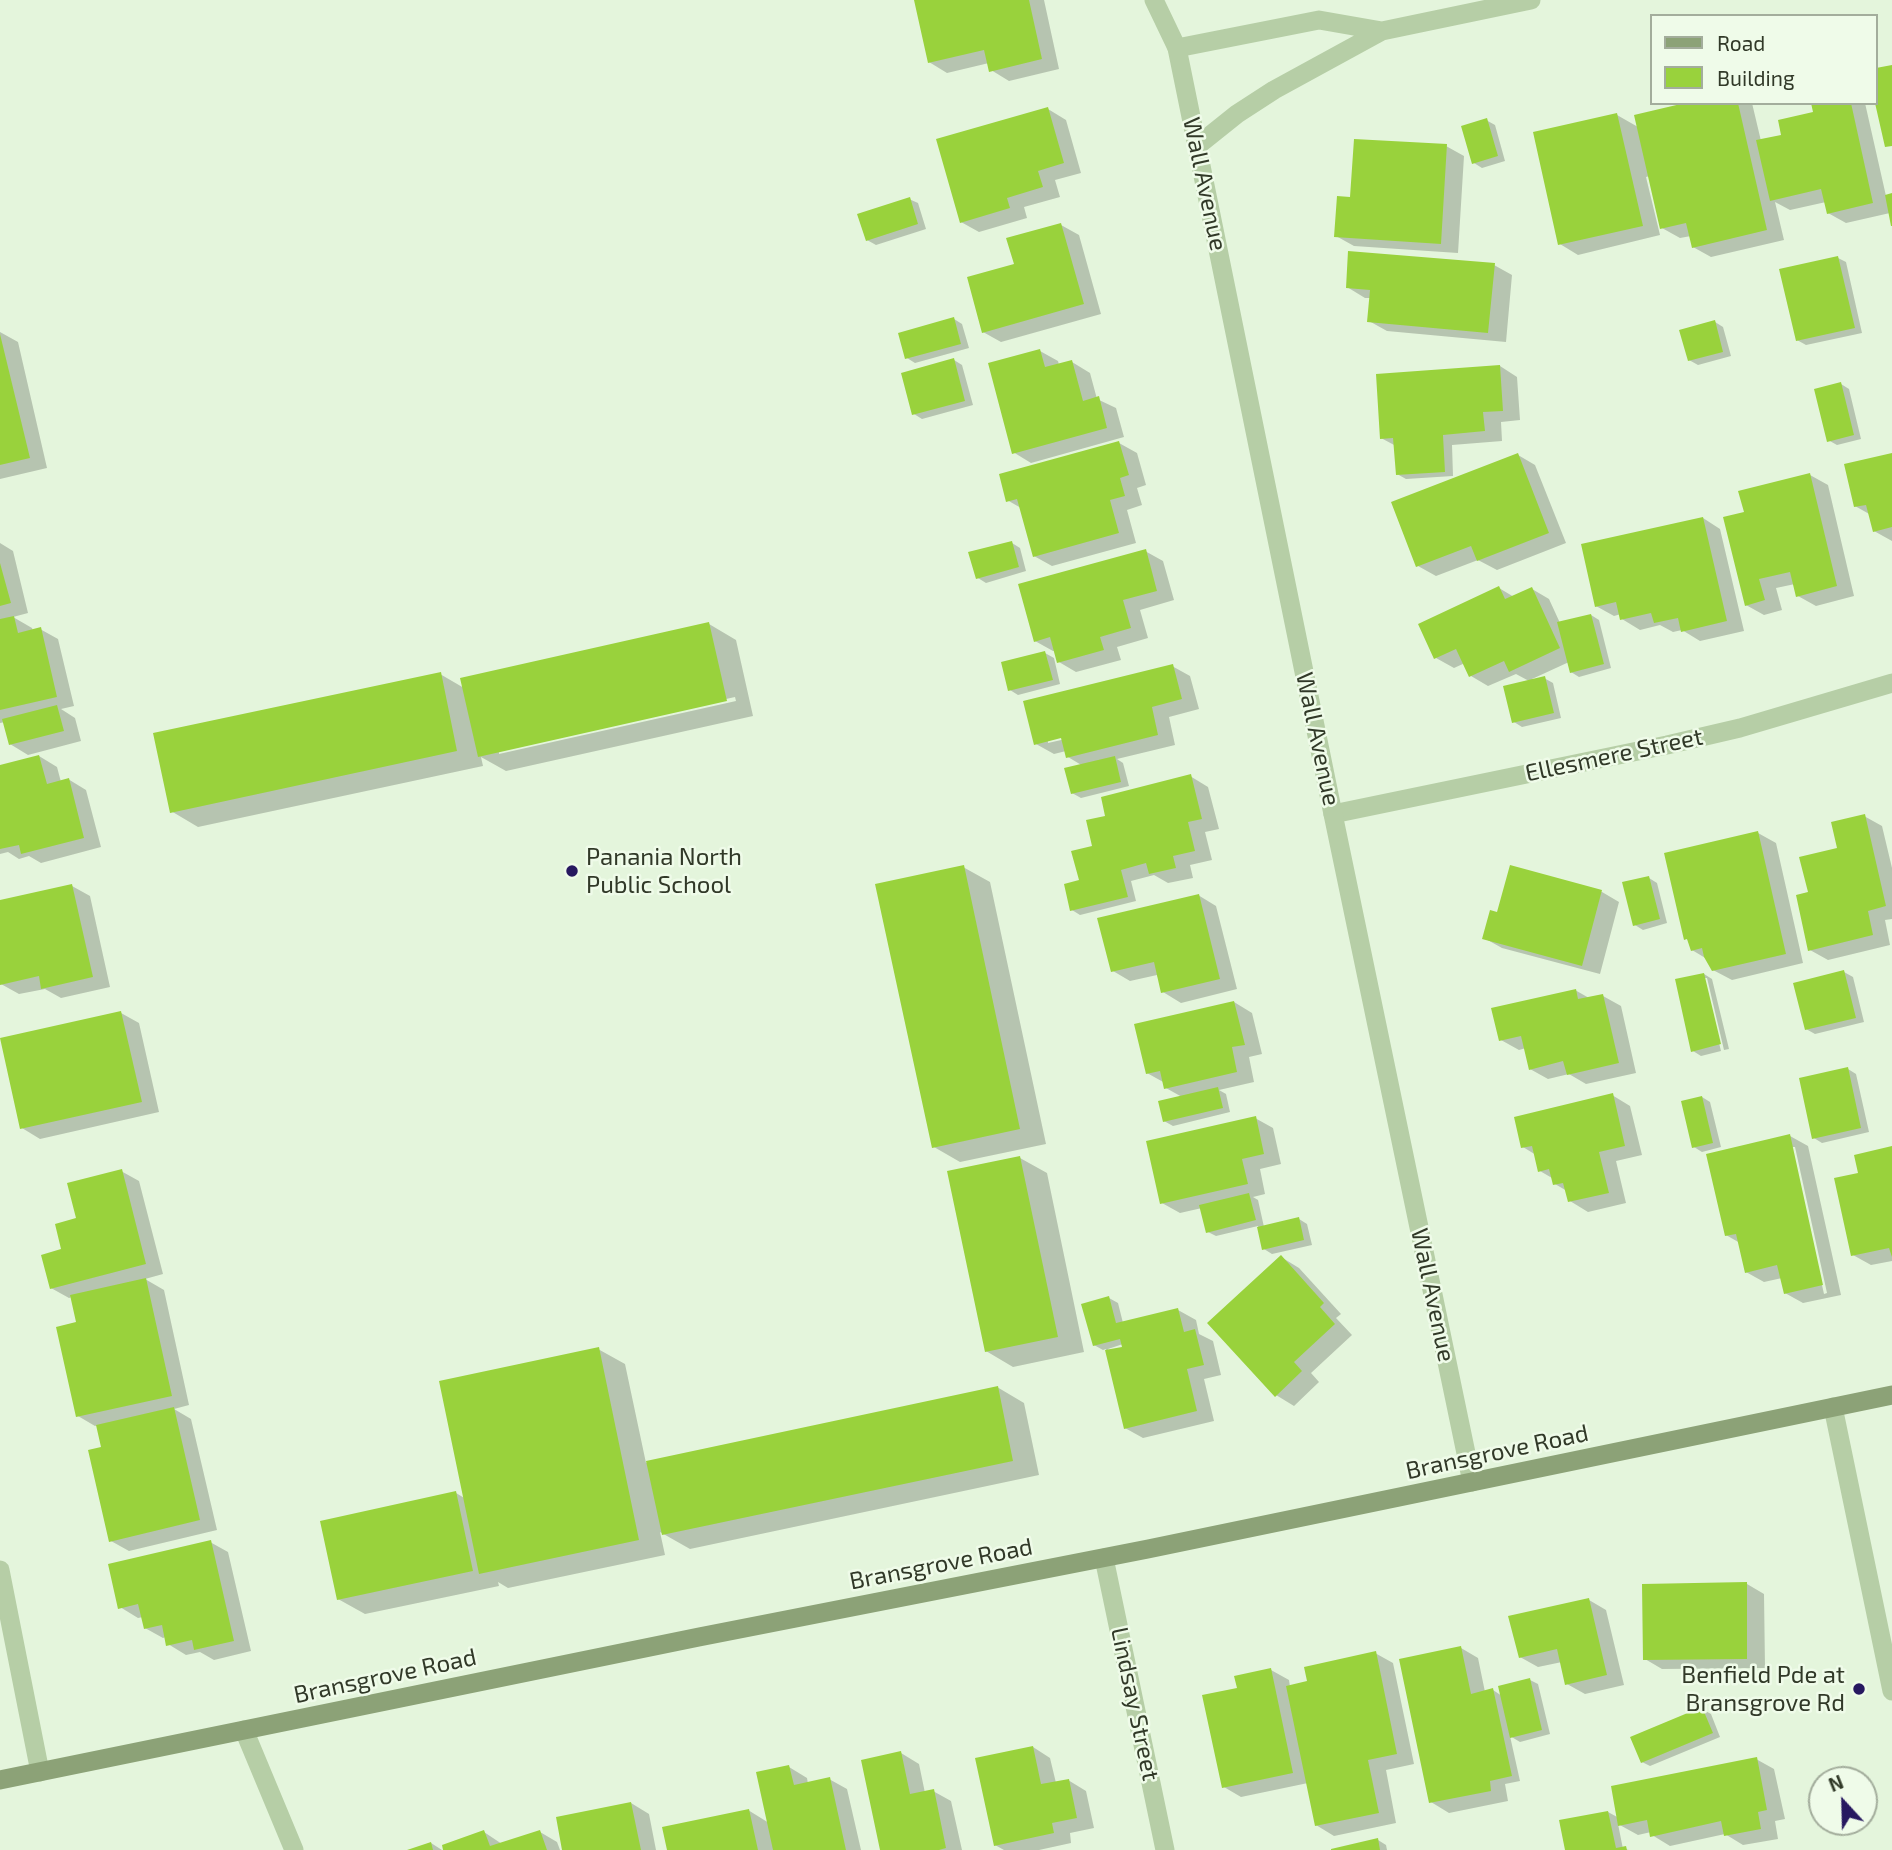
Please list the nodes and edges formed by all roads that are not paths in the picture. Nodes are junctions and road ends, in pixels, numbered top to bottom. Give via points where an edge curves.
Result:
1 (1154, 0) edge
2 (1531, 0) edge
3 (1381, 31) junction
4 (1177, 48) junction
5 (1197, 146) junction
6 (1892, 683) edge
7 (1333, 814) junction
8 (1892, 1395) edge
9 (1833, 1407) junction
10 (1472, 1482) junction
11 (1104, 1558) junction
12 (0, 1570) edge
13 (1892, 1690) edge
14 (244, 1730) junction
15 (40, 1772) junction
16 (0, 1780) edge
17 (294, 1850) edge
18 (1165, 1850) edge

1 - 4 street, Wall Avenue
2 - 3 street
3 - 4 street via 1319,20
3 - 5 street via 1275,90
4 - 5 street, Wall Avenue
5 - 7 street, Wall Avenue
6 - 7 street, Ellesmere Street via 1740,728
7 - 10 street, Wall Avenue
8 - 9 main road, Bransgrove Road
9 - 10 main road, Bransgrove Road
9 - 13 street
10 - 11 main road, Bransgrove Road
11 - 14 main road, Bransgrove Road
11 - 18 street, Lindsay Street
12 - 15 street
14 - 15 main road, Bransgrove Road
14 - 17 street
15 - 16 main road, Bransgrove Road

